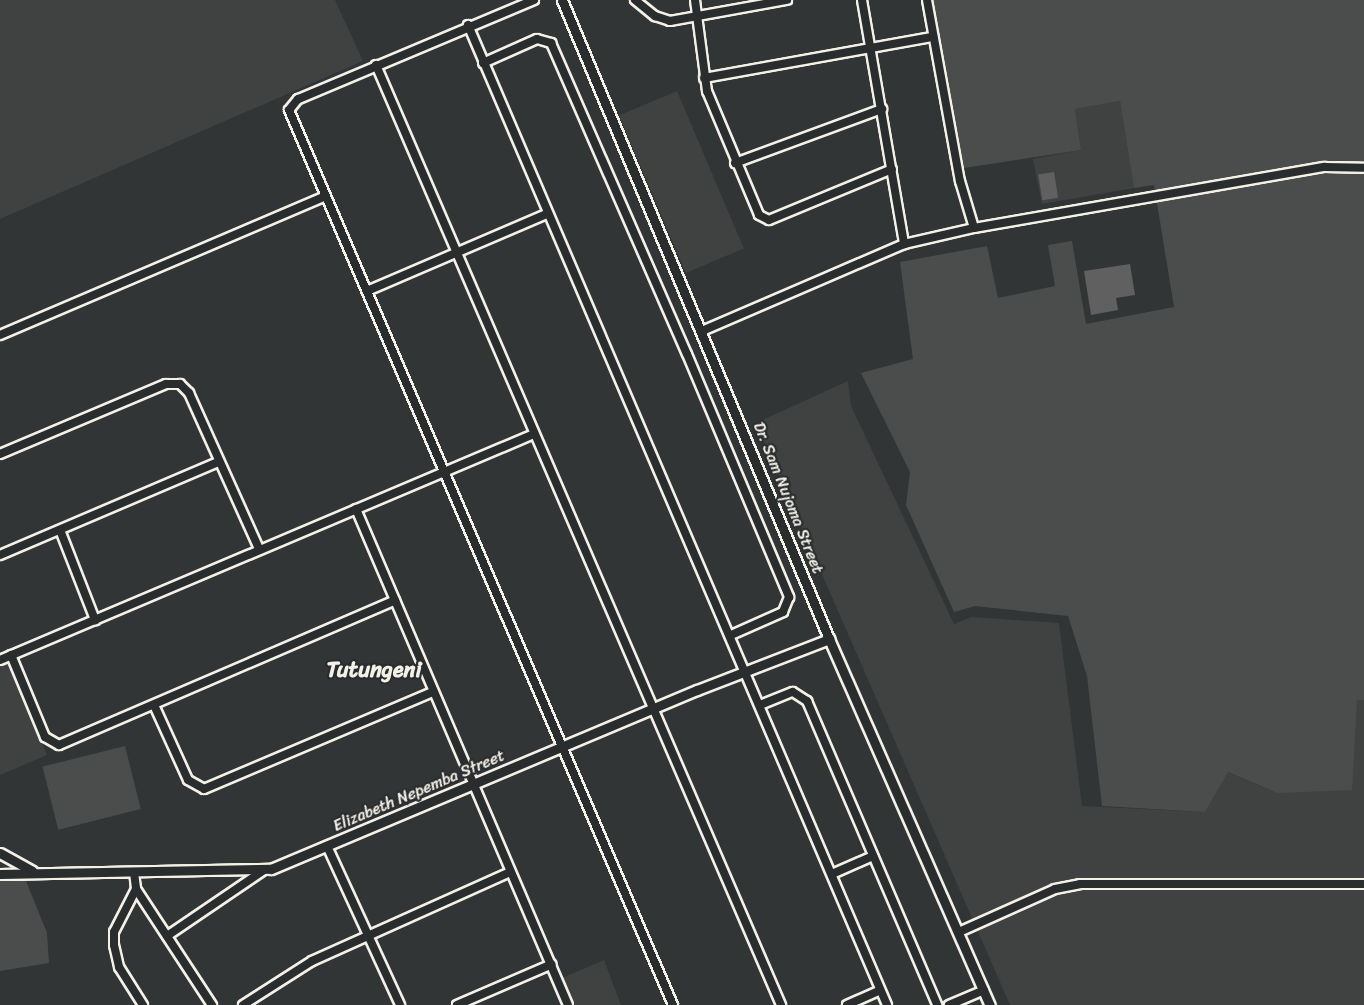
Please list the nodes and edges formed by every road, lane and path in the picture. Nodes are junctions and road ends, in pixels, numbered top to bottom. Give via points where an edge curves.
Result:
1 (534, 0) edge
2 (562, 0) edge
3 (635, 0) edge
4 (695, 0) edge
5 (787, 0) edge
6 (862, 0) edge
7 (927, 0) edge
8 (696, 16) junction
9 (468, 25) junction
10 (933, 37) junction
11 (872, 48) junction
12 (483, 63) junction
13 (375, 65) junction
14 (704, 78) junction
15 (882, 109) junction
16 (735, 163) junction
17 (1364, 168) edge
18 (892, 170) junction
19 (326, 196) junction
20 (548, 214) junction
21 (974, 228) junction
22 (904, 244) junction
23 (457, 253) junction
24 (367, 291) junction
25 (702, 331) junction
26 (0, 335) edge
27 (534, 434) junction
28 (0, 454) edge
29 (218, 462) junction
30 (446, 472) junction
31 (356, 509) junction
32 (60, 531) junction
33 (259, 549) junction
34 (0, 555) edge
35 (395, 600) junction
36 (95, 621) junction
37 (732, 635) junction
38 (830, 639) junction
39 (11, 656) junction
40 (0, 660) edge
41 (746, 671) junction
42 (434, 692) junction
43 (154, 705) junction
44 (760, 705) junction
45 (652, 708) junction
46 (562, 747) junction
47 (473, 784) junction
48 (327, 846) junction
49 (0, 853) edge
50 (873, 856) junction
51 (264, 870) junction
52 (36, 872) junction
53 (134, 872) junction
54 (510, 872) junction
55 (0, 874) edge
56 (832, 874) junction
57 (1364, 885) edge
58 (136, 889) junction
59 (959, 932) junction
60 (369, 935) junction
61 (167, 936) junction
62 (552, 964) junction
63 (880, 990) junction
64 (984, 990) junction
65 (143, 1005) edge
66 (212, 1005) edge
67 (243, 1005) edge
68 (400, 1005) edge
69 (457, 1005) edge
70 (568, 1005) edge
71 (673, 1005) edge
72 (781, 1005) edge
73 (847, 1005) edge
74 (887, 1005) edge
75 (937, 1005) edge
76 (949, 1005) edge
77 (990, 1005) edge

1 - 9 street
2 - 25 street, Dr. Sam Nujoma Street
3 - 8 street via 655,16 670,21
4 - 8 street
5 - 8 street
6 - 11 street
7 - 10 street
8 - 14 street
9 - 12 street
9 - 13 street
10 - 11 street
10 - 21 street via 966,208
11 - 14 street
11 - 15 street
12 - 20 street
12 - 37 street via 537,39 551,43 555,50 789,597 783,612
13 - 19 street via 291,105
13 - 23 street
14 - 16 street
15 - 16 street
15 - 18 street
16 - 18 street via 759,215 769,220
17 - 21 street via 1325,167
18 - 22 street
19 - 24 street
19 - 26 street
20 - 23 street
20 - 37 street
21 - 22 street
22 - 25 street
23 - 24 street
23 - 27 street
24 - 30 street
25 - 38 street, Dr. Sam Nujoma Street
27 - 30 street
27 - 45 street
28 - 29 street via 174,383 189,393
29 - 32 street
29 - 33 street
30 - 31 street
30 - 46 street
31 - 33 street
31 - 35 street
32 - 34 street
32 - 36 street
33 - 36 street
35 - 42 street
35 - 43 street
36 - 39 street
37 - 41 street
38 - 41 street, Elizabeth Nepemba Street
38 - 59 street, Dr. Sam Nujoma Street
39 - 40 street
39 - 43 street via 45,737 54,744
41 - 44 street
41 - 45 street, Elizabeth Nepemba Street
42 - 43 street via 204,789 188,780
42 - 47 street
44 - 50 street via 793,692 807,701
44 - 56 street
45 - 46 street, Elizabeth Nepemba Street
45 - 72 street
46 - 47 street, Elizabeth Nepemba Street
46 - 71 street
47 - 48 street, Elizabeth Nepemba Street
47 - 54 street
48 - 51 street, Elizabeth Nepemba Street
48 - 60 street
49 - 52 street
50 - 56 street
50 - 75 street
51 - 53 street, Elizabeth Nepemba Street
51 - 61 street
52 - 53 street, Elizabeth Nepemba Street
52 - 55 street, Elizabeth Nepemba Street
53 - 58 street
54 - 60 street
54 - 62 street
56 - 63 street
57 - 59 street via 1080,884 1055,889
58 - 61 street
58 - 65 street via 113,936 119,968
59 - 64 street, Dr. Sam Nujoma Street
60 - 67 street via 312,961
60 - 68 street
61 - 66 street
62 - 69 street
62 - 70 street
63 - 73 street
63 - 74 street
64 - 76 street
64 - 77 street, Dr. Sam Nujoma Street

